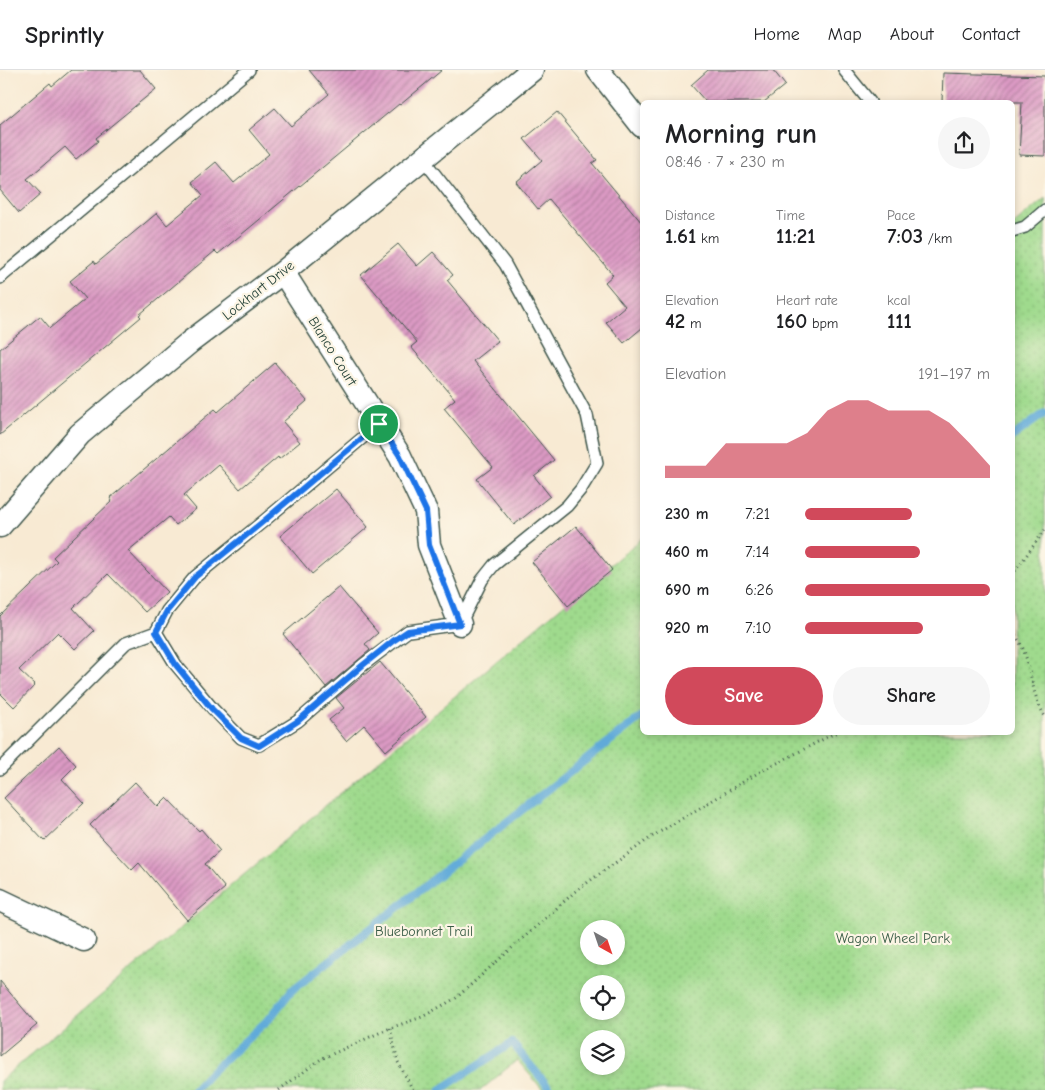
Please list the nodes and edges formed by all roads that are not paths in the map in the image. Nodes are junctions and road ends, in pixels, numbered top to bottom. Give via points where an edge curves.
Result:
1 (249, 70) edge
2 (532, 70) edge
3 (598, 70) edge
4 (844, 70) edge
5 (868, 100) edge
6 (640, 123) edge
7 (423, 159) junction
8 (1045, 210) edge
9 (1015, 230) edge
10 (283, 272) junction
11 (0, 278) edge
12 (379, 424) junction
13 (0, 526) edge
14 (460, 624) junction
15 (156, 632) junction
16 (0, 769) edge
17 (0, 900) edge
18 (84, 940) dead end

1 - 11 lane
2 - 7 street, Lockhart Drive
3 - 6 street
4 - 5 lane
7 - 10 street, Lockhart Drive
7 - 14 lane via 505,264 586,415 597,463 567,506 494,565 482,580
8 - 9 lane via 1025,227
10 - 12 street, Blanco Court
10 - 13 street, Lockhart Drive via 190,342 80,434
12 - 14 street, Blanco Court via 400,456 426,511 429,545
12 - 15 lane via 195,577 167,611
14 - 15 lane via 408,631 298,721 259,746 241,738 212,709 176,665
15 - 16 lane via 126,642
17 - 18 street

